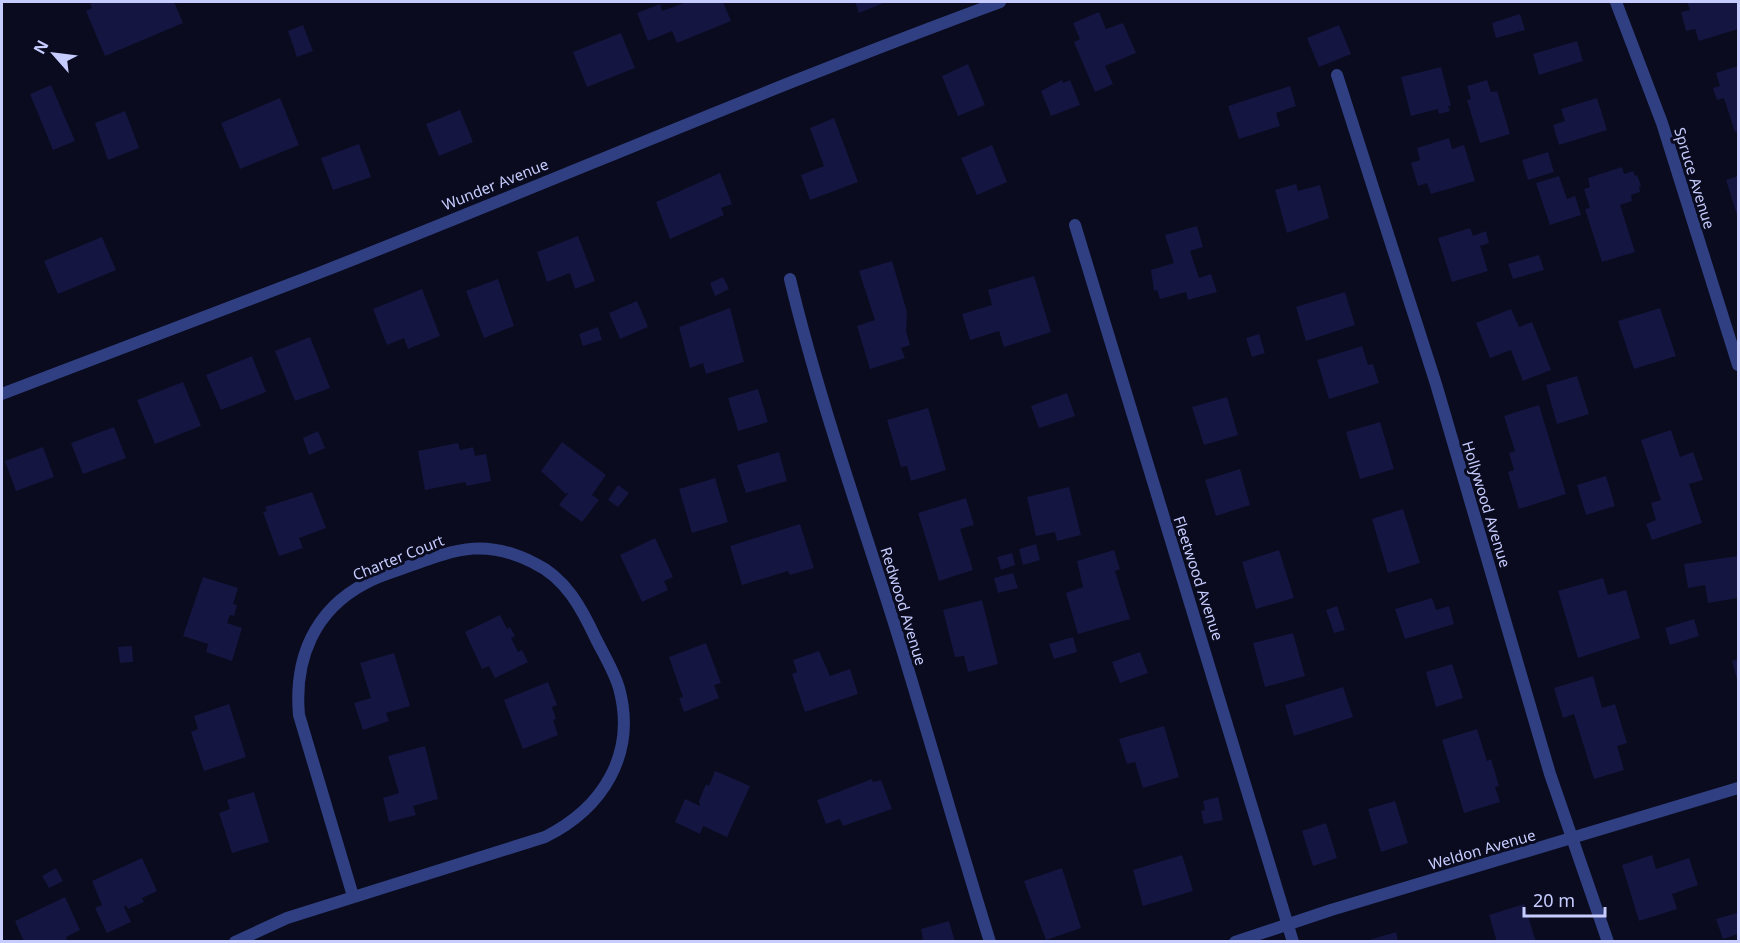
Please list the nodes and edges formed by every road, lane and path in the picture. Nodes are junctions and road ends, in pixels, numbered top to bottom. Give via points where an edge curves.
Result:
1 (1000, 2) edge
2 (1616, 2) edge
3 (1337, 75) dead end
4 (1075, 225) dead end
5 (790, 279) dead end
6 (1738, 365) edge
7 (2, 394) edge
8 (1738, 788) edge
9 (1574, 837) junction
10 (353, 896) junction
11 (1288, 924) junction
12 (235, 942) edge
13 (990, 942) edge
14 (1235, 942) edge
15 (1293, 942) edge
16 (1608, 942) edge

1 - 7 street, Wunder Avenue via 897,39 320,273
2 - 6 street, Spruce Avenue via 1662,123
3 - 9 street, Hollywood Avenue via 1436,384 1550,774
4 - 11 street, Fleetwood Avenue
5 - 13 street, Redwood Avenue via 849,489
8 - 9 street, Weldon Avenue
9 - 11 street, Weldon Avenue
9 - 16 street, Hollywood Avenue
10 - 10 street, Charter Court via 545,837 591,806 607,785 623,737 619,687 574,597 536,563 504,551 455,550 368,582 345,595 321,620 308,641 300,666 299,715
10 - 12 street, Charter Court via 287,918
11 - 14 street, Weldon Avenue
11 - 15 street, Fleetwood Avenue

